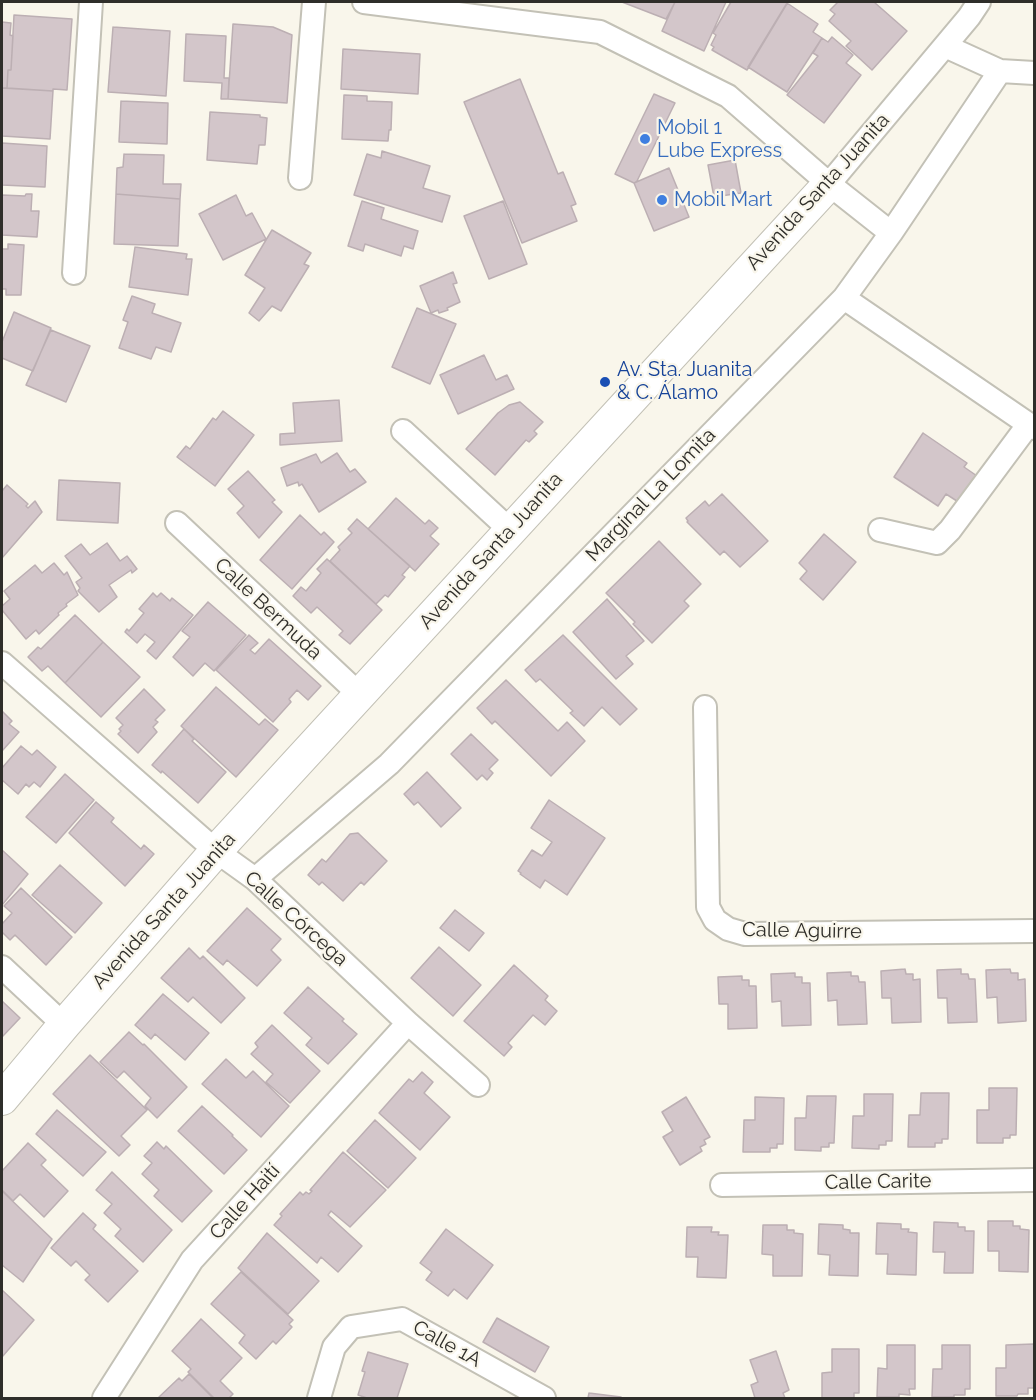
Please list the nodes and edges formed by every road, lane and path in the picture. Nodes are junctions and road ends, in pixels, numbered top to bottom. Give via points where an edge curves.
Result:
1 (91, 2) edge
2 (314, 2) edge
3 (364, 2) edge
4 (979, 2) edge
5 (945, 46) junction
6 (1000, 71) junction
7 (1035, 73) edge
8 (300, 178) dead end
9 (829, 184) junction
10 (891, 233) junction
11 (74, 273) dead end
12 (844, 298) junction
13 (1031, 427) edge
14 (403, 431) dead end
15 (177, 523) dead end
16 (510, 530) junction
17 (880, 530) dead end
18 (2, 663) edge
19 (360, 695) junction
20 (705, 707) dead end
21 (216, 851) junction
22 (255, 879) junction
23 (1035, 931) edge
24 (2, 967) edge
25 (408, 1023) junction
26 (64, 1024) junction
27 (478, 1085) dead end
28 (2, 1100) edge
29 (1035, 1180) edge
30 (722, 1185) dead end
31 (104, 1398) edge
32 (319, 1398) edge
33 (544, 1398) edge

1 - 11 street
2 - 8 street
3 - 9 street via 600,32 728,96
4 - 5 street, Avenida Santa Juanita
5 - 6 street
5 - 9 street, Avenida Santa Juanita
6 - 7 street
6 - 10 street, Marginal La Lomita
9 - 10 street
9 - 16 street, Avenida Santa Juanita
10 - 12 street, Marginal La Lomita
12 - 13 street
12 - 22 street, Marginal La Lomita via 389,764
13 - 17 street via 937,543
14 - 16 street
15 - 19 street, Calle Bermuda
16 - 19 street, Avenida Santa Juanita
18 - 21 street, Calle Córcega
19 - 21 street, Avenida Santa Juanita
20 - 23 street, Calle Aguirre via 708,907 715,920 728,929 745,934
21 - 22 street, Calle Córcega
21 - 26 street, Avenida Santa Juanita
22 - 25 street, Calle Córcega
24 - 26 street
25 - 27 street, Calle Córcega
25 - 31 street, Calle Haití via 192,1260
26 - 28 street, Avenida Santa Juanita
29 - 30 street, Calle Carite
32 - 33 street, Calle 1A via 334,1347 351,1327 402,1319

